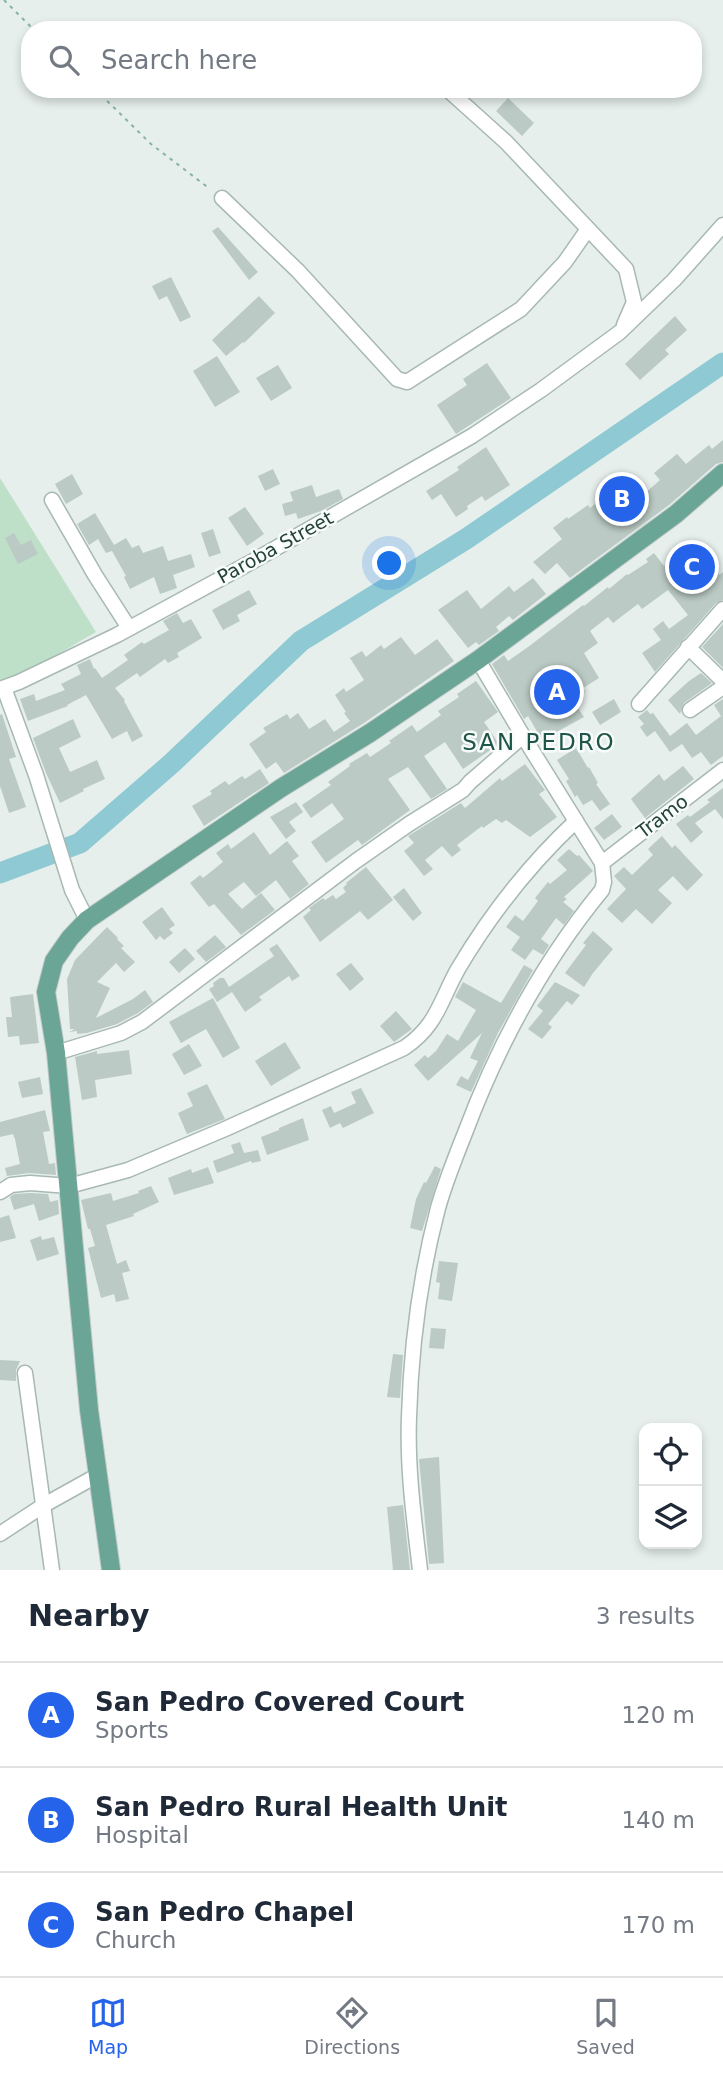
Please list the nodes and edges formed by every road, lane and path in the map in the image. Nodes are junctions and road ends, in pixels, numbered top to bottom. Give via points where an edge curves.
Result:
1 (4, 0) edge
2 (25, 21) edge
3 (104, 98) edge
4 (457, 98) edge
5 (222, 198) joint
6 (723, 225) edge
7 (588, 229) junction
8 (620, 332) junction
9 (723, 473) edge
10 (52, 500) dead end
11 (723, 609) edge
12 (129, 628) junction
13 (688, 647) junction
14 (478, 660) junction
15 (723, 681) edge
16 (723, 687) edge
17 (2, 688) edge
18 (639, 704) dead end
19 (690, 710) dead end
20 (523, 736) junction
21 (723, 770) edge
22 (576, 821) junction
23 (602, 863) junction
24 (87, 920) junction
25 (56, 1054) junction
26 (69, 1185) junction
27 (0, 1192) edge
28 (25, 1373) dead end
29 (98, 1475) junction
30 (44, 1505) junction
31 (0, 1534) edge
32 (52, 1570) edge
33 (111, 1570) edge
34 (419, 1570) edge

1 - 2 path
3 - 5 path via 151,145
4 - 7 street via 506,142
5 - 7 street via 298,271 397,379 407,382 521,309 565,262
6 - 8 street, Paroba Street
7 - 8 street via 626,269 634,302
8 - 12 street, Paroba Street via 471,436
9 - 14 main road via 677,514
10 - 12 street
11 - 13 street
12 - 17 street, Paroba Street
13 - 15 street
13 - 18 street
14 - 20 street
14 - 24 main road
16 - 19 street
17 - 24 street via 36,775 72,890
20 - 22 street
20 - 25 street via 464,790 356,861 142,1022
21 - 23 street, Tramo
22 - 23 street
22 - 26 street via 524,876 458,970 419,1038 372,1064 128,1170
23 - 34 street via 601,890 557,948 501,1048 439,1206 414,1335 409,1416
24 - 25 main road via 54,961 46,992
25 - 26 main road
26 - 27 street via 10,1185
26 - 29 main road
28 - 30 street
29 - 30 street
29 - 33 main road
30 - 31 street
30 - 32 street

